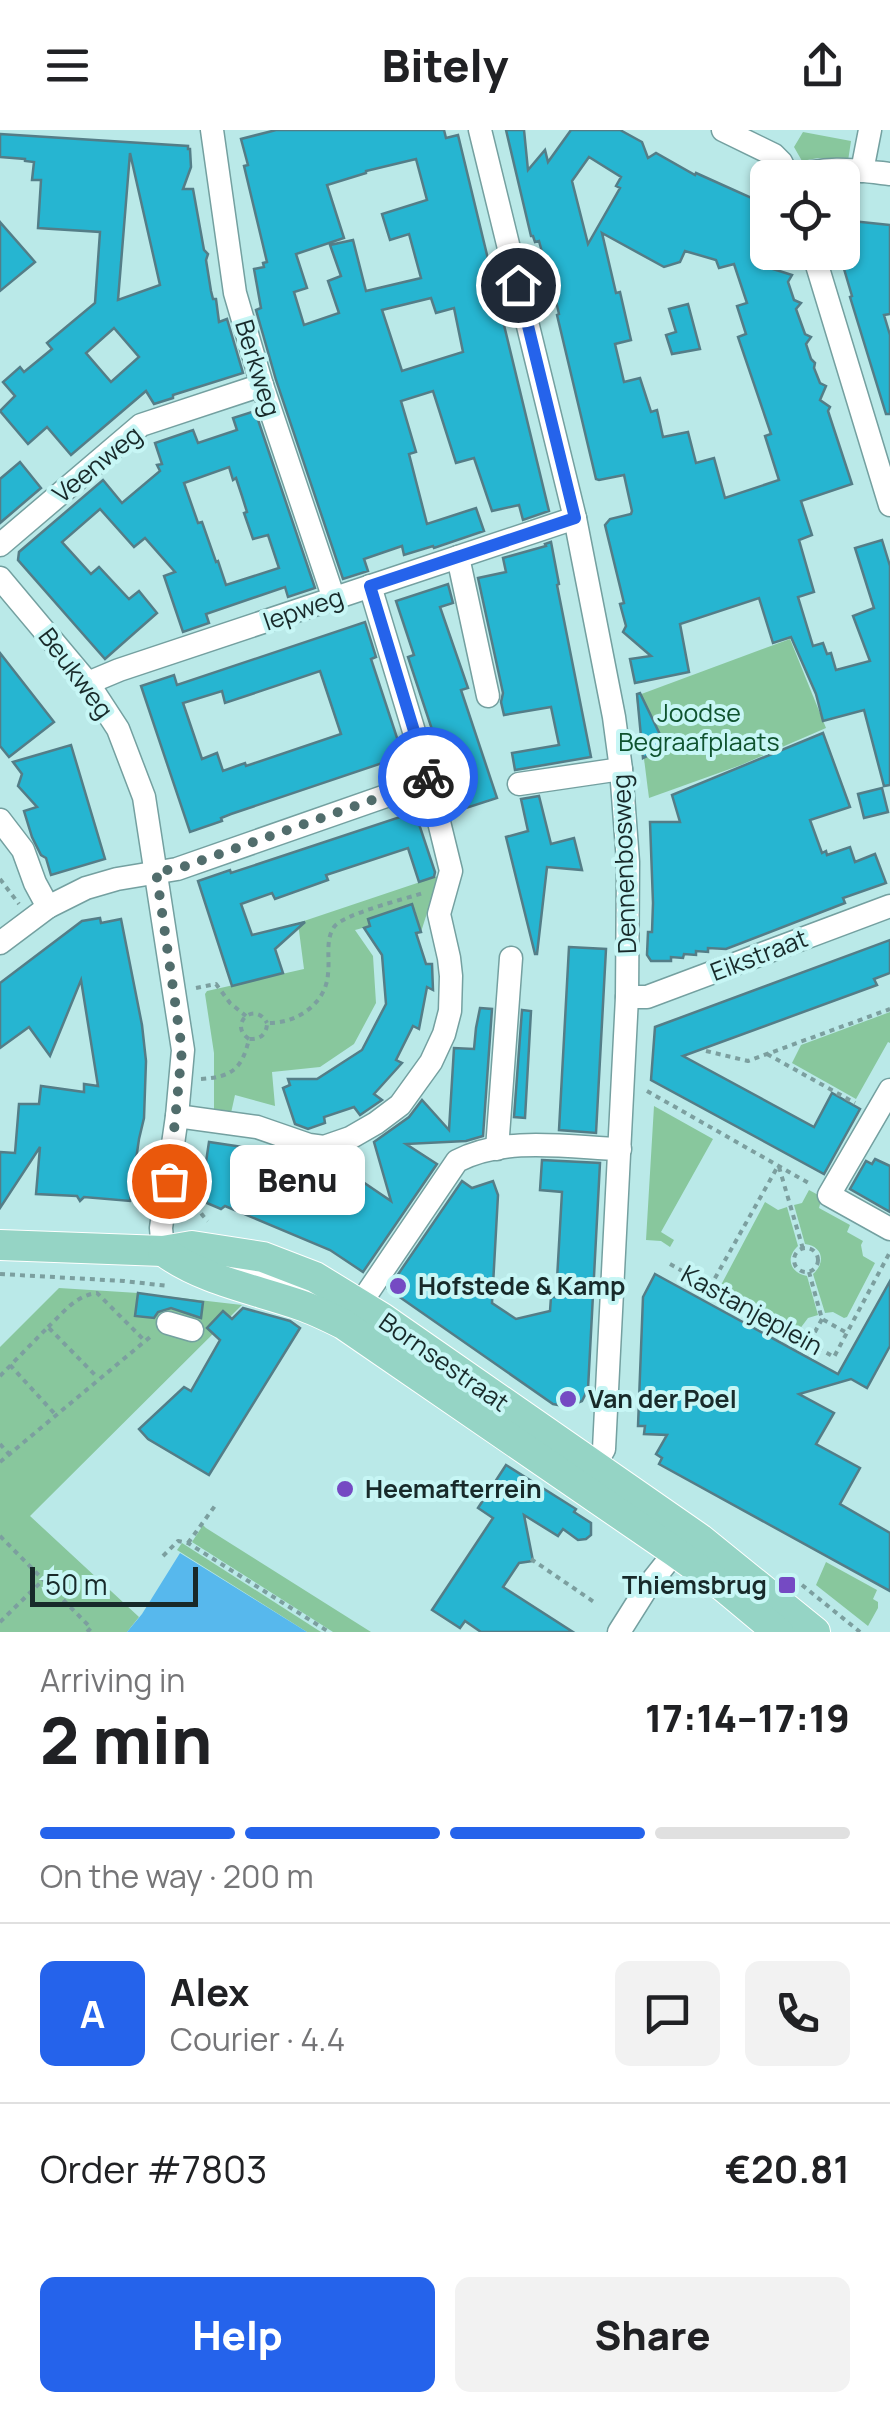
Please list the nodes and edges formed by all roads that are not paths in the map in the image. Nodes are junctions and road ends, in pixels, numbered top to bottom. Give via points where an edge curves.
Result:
1 (212, 130) edge
2 (480, 130) edge
3 (722, 130) edge
4 (870, 130) edge
5 (780, 160) edge
6 (862, 171) joint
7 (890, 174) edge
8 (818, 270) edge
9 (262, 386) junction
10 (890, 504) edge
11 (575, 518) junction
12 (0, 544) edge
13 (458, 557) junction
14 (0, 578) edge
15 (370, 586) junction
16 (334, 599) junction
17 (88, 684) junction
18 (488, 696) dead end
19 (621, 769) junction
20 (429, 780) junction
21 (520, 784) dead end
22 (0, 820) edge
23 (156, 871) junction
24 (890, 906) edge
25 (39, 913) junction
26 (0, 943) edge
27 (511, 958) dead end
28 (627, 997) junction
29 (890, 1090) edge
30 (177, 1116) junction
31 (620, 1148) junction
32 (497, 1149) junction
33 (890, 1229) edge
34 (0, 1245) edge
35 (163, 1251) junction
36 (208, 1262) junction
37 (360, 1304) junction
38 (168, 1324) road end
39 (192, 1330) dead end
40 (588, 1476) junction
41 (687, 1545) junction
42 (828, 1630) edge
43 (620, 1632) edge
44 (778, 1632) edge

1 - 9 street, Berkweg via 234,293
2 - 11 street, Dennenbosweg
3 - 5 street
4 - 6 street
6 - 7 street
8 - 10 street
9 - 12 street, Veenweg via 142,424
9 - 16 street, Berkweg
11 - 13 street, Iepweg
11 - 19 street, Dennenbosweg
13 - 15 street, Iepweg
13 - 18 street
14 - 17 street, Beukweg
15 - 16 street, Iepweg
15 - 20 street
16 - 17 street, Iepweg
17 - 23 street, Beukweg via 118,728 144,797
19 - 21 street
19 - 28 street, Dennenbosweg
20 - 23 street
20 - 30 street via 452,872 440,914 450,958 450,1011 432,1062 400,1105 324,1147 257,1126
22 - 25 street via 23,850
23 - 25 street via 86,888
23 - 30 street, Beukweg via 182,1050
24 - 28 street, Eikstraat via 647,997
25 - 26 street
27 - 32 street
28 - 31 street, Dennenbosweg
29 - 33 street via 829,1195
30 - 35 street, Beukweg
31 - 32 street
31 - 40 street, Dennenbosweg via 604,1449
32 - 37 street via 457,1161
34 - 35 main road, Bornsestraat
35 - 36 main road, Bornsestraat via 181,1264
36 - 37 main road, Bornsestraat via 263,1258 315,1277
36 - 40 main road, Bornsestraat via 343,1324
37 - 40 main road, Bornsestraat
38 - 39 street
40 - 41 main road, Bornsestraat
40 - 41 street, Bornsestraat
41 - 42 main road, Bornsestraat
41 - 43 street via 648,1586
41 - 44 main road, Bornsestraat

